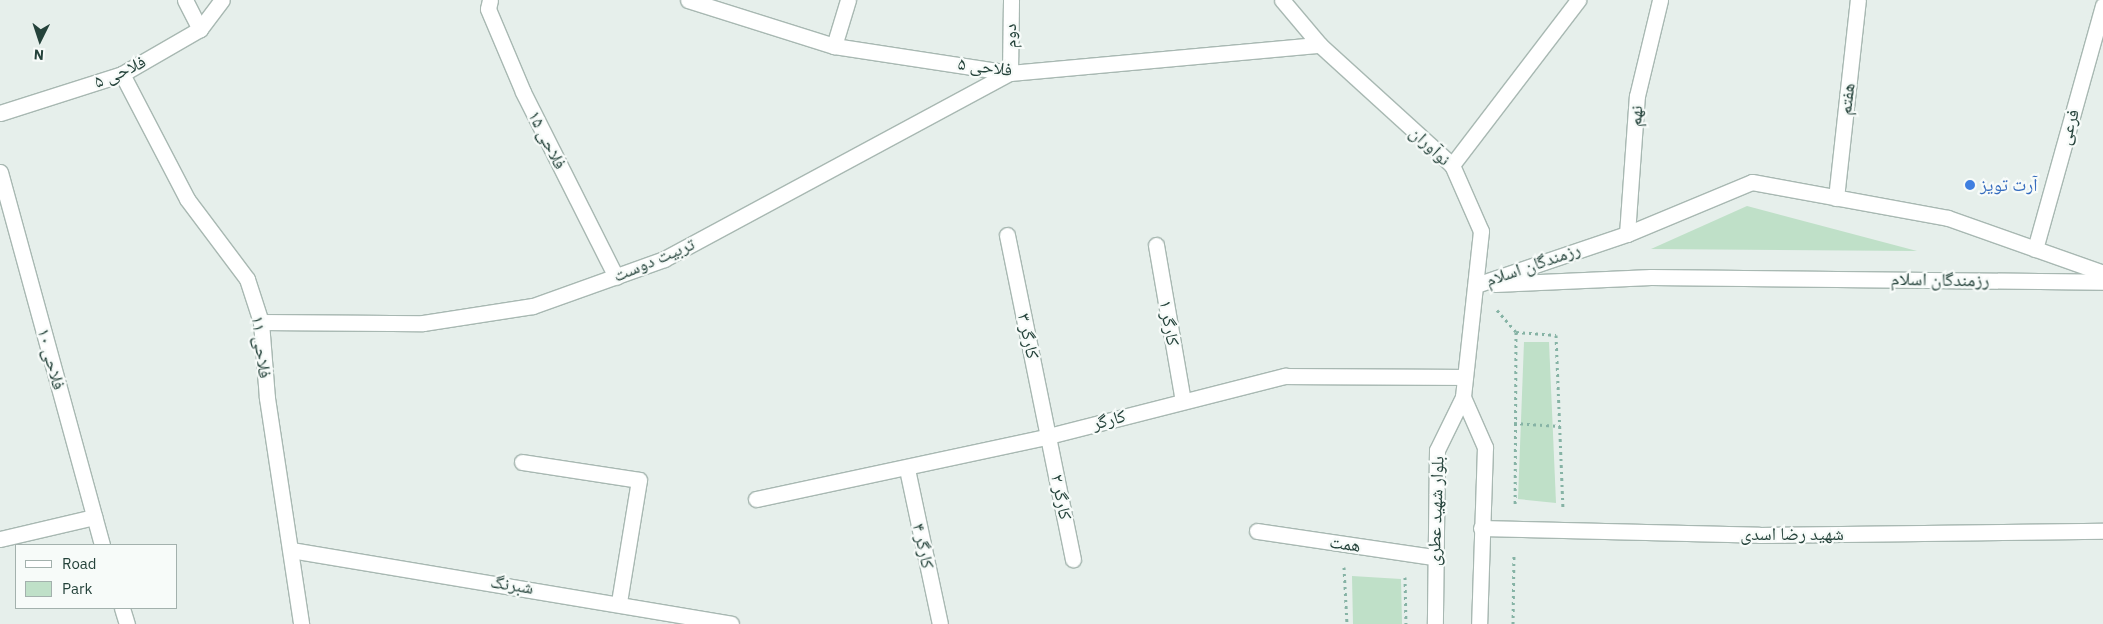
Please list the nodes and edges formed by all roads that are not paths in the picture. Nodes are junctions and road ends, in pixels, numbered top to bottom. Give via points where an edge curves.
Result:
1 (185, 0) edge
2 (222, 0) edge
3 (490, 0) edge
4 (691, 0) edge
5 (848, 0) edge
6 (1011, 0) edge
7 (1282, 0) edge
8 (1578, 0) edge
9 (1660, 0) edge
10 (1858, 0) edge
11 (2103, 5) edge
12 (200, 29) junction
13 (1320, 45) junction
14 (834, 46) junction
15 (1010, 72) junction
16 (122, 74) junction
17 (0, 113) edge
18 (1452, 165) junction
19 (0, 172) edge
20 (1836, 198) junction
21 (1627, 234) junction
22 (1007, 235) dead end
23 (1156, 246) dead end
24 (2035, 249) junction
25 (2103, 273) edge
26 (616, 277) junction
27 (2103, 282) edge
28 (1476, 285) junction
29 (261, 322) junction
30 (1465, 377) junction
31 (1463, 397) junction
32 (1183, 401) junction
33 (1049, 436) junction
34 (522, 462) dead end
35 (907, 469) junction
36 (756, 499) dead end
37 (94, 517) junction
38 (1481, 528) junction
39 (2103, 531) edge
40 (1257, 532) dead end
41 (0, 539) edge
42 (102, 544) edge
43 (291, 550) junction
44 (1434, 557) junction
45 (1073, 559) dead end
46 (618, 602) junction
47 (122, 609) edge
48 (127, 624) edge
49 (301, 624) edge
50 (731, 624) edge
51 (940, 624) edge
52 (1435, 624) edge
53 (1480, 624) edge

1 - 12 street
2 - 12 street, فلاحی ۵
3 - 26 street, فلاحی ۱۵ via 488,9 523,92
4 - 14 street, فلاحی ۵
5 - 14 street
6 - 15 street, دوم
7 - 13 street, نوآوران
8 - 18 street
9 - 21 street, نهم via 1637,96
10 - 20 street, هفتم
11 - 24 street, فرعی
12 - 16 street, فلاحی ۵
13 - 15 street, فلاحی ۵
13 - 18 street, نوآوران
14 - 15 street, فلاحی ۵
15 - 26 street, تربیت دوست via 664,259
16 - 17 street, فلاحی ۵
16 - 29 street, فلاحی ۱۱ via 187,199 247,278
18 - 28 street, نوآوران via 1481,231
19 - 37 street, فلاحی ۱۰
20 - 21 street, رزمندگان اسلام via 1752,182
20 - 24 street, رزمندگان اسلام via 1948,218
21 - 28 street, رزمندگان اسلام
22 - 33 street, کارگر ۳
23 - 32 street, کارگر ۱
24 - 25 street, رزمندگان اسلام
26 - 29 street, تربیت دوست via 533,306 423,323
27 - 28 street, رزمندگان اسلام via 1651,277
28 - 30 street, نوآوران
29 - 43 street, فلاحی ۱۱ via 267,398
30 - 31 street, نوآوران
30 - 32 street, کارگر via 1285,376
31 - 38 street via 1485,447
31 - 44 street, بلوار شهید عطری via 1437,450
32 - 33 street, کارگر
33 - 35 street, کارگر
33 - 45 street, کارگر ۲
34 - 46 street via 639,480
35 - 36 street, کارگر
35 - 51 street, کارگر ۴
37 - 41 street
37 - 42 street, فلاحی ۱۰
38 - 39 street, شهید رضا اسدی via 1760,535
38 - 53 street
40 - 44 street, همت
43 - 46 street, شبرنگ
43 - 49 street, فلاحی ۱۱
44 - 52 street, بلوار شهید عطری
46 - 50 street, شبرنگ
47 - 48 street

